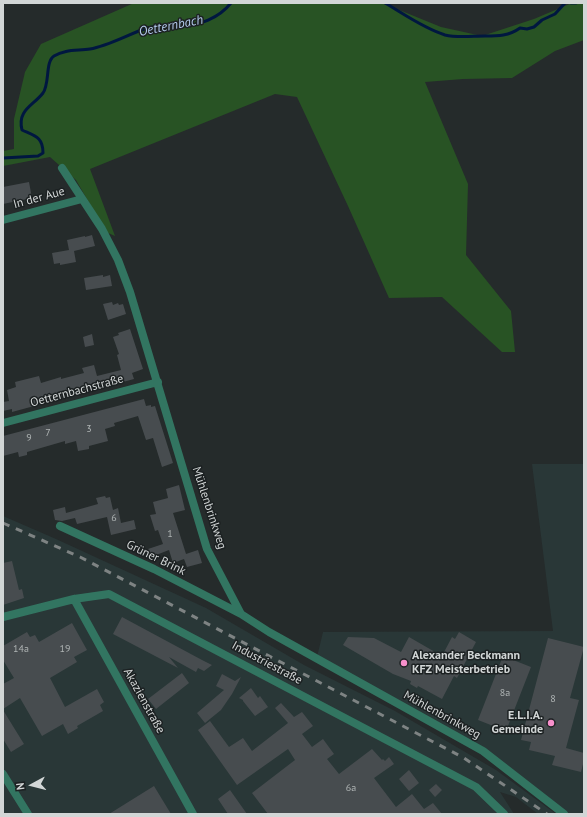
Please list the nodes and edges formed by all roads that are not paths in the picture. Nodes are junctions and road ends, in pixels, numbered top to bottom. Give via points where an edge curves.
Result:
1 (62, 168) dead end
2 (82, 199) junction
3 (3, 220) edge
4 (158, 382) junction
5 (3, 424) edge
6 (60, 526) dead end
7 (74, 599) junction
8 (241, 614) junction
9 (3, 617) edge
10 (3, 774) edge
11 (28, 814) edge
12 (193, 814) edge
13 (504, 814) edge
14 (564, 814) edge

1 - 2 street, Mühlenbrinkweg
2 - 3 street, In der Aue
2 - 4 street, Mühlenbrinkweg via 118,260
4 - 5 street, Oetternbachstraße
4 - 8 street, Mühlenbrinkweg via 207,549
6 - 8 street, Grüner Brink via 154,569
7 - 9 street, Industriestraße
7 - 12 street, Akazienstraße
7 - 13 street, Industriestraße via 109,594 476,787
8 - 14 street, Mühlenbrinkweg via 483,751
10 - 11 street

